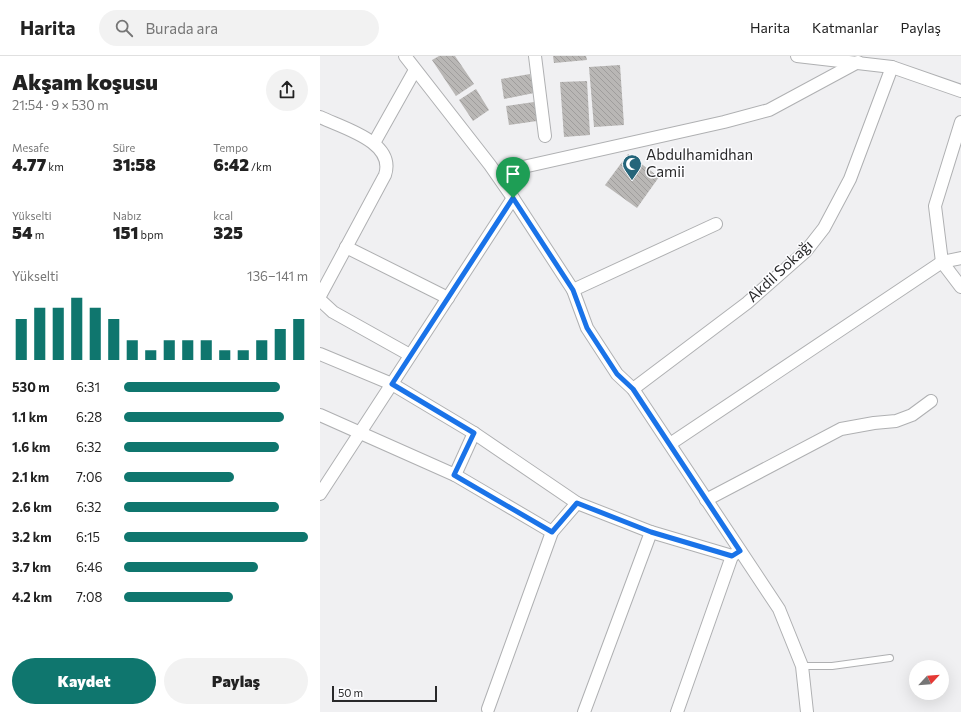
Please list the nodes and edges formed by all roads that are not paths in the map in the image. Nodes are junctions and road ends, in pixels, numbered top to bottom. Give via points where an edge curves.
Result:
1 (405, 56) edge
2 (535, 56) edge
3 (803, 57) edge
4 (858, 62) junction
5 (892, 67) junction
6 (415, 70) junction
7 (961, 92) edge
8 (320, 117) edge
9 (961, 122) edge
10 (545, 136) dead end
11 (374, 143) junction
12 (496, 173) junction
13 (513, 198) junction
14 (716, 224) dead end
15 (346, 247) junction
16 (961, 258) edge
17 (942, 262) junction
18 (961, 287) edge
19 (573, 290) junction
20 (320, 296) edge
21 (448, 298) junction
22 (320, 300) edge
23 (320, 354) edge
24 (410, 355) junction
25 (392, 384) junction
26 (633, 389) junction
27 (931, 401) dead end
28 (320, 415) edge
29 (361, 432) junction
30 (474, 433) junction
31 (670, 444) junction
32 (454, 475) junction
33 (320, 494) edge
34 (706, 500) junction
35 (577, 503) junction
36 (552, 532) junction
37 (651, 532) junction
38 (736, 554) junction
39 (890, 658) dead end
40 (802, 666) junction
41 (488, 709) dead end
42 (584, 712) edge
43 (677, 712) edge
44 (807, 712) edge

1 - 6 street
2 - 10 street
3 - 4 street
4 - 5 street
4 - 12 street via 769,110
5 - 7 street
5 - 26 street, Akdil Sokağı via 850,179 824,228 810,245 747,303
6 - 11 street
6 - 12 street
8 - 11 street
9 - 17 street via 935,206
11 - 15 street via 385,154 387,170
12 - 13 street
13 - 19 street
13 - 21 street
14 - 19 street
15 - 20 street
15 - 21 street
16 - 17 street
17 - 18 street
17 - 31 street
19 - 26 street via 587,328 617,374
21 - 24 street
22 - 24 street via 333,312
23 - 25 street
24 - 25 street
25 - 29 street
25 - 30 street
26 - 31 street
27 - 34 street via 912,415 896,421 841,429
28 - 29 street
29 - 32 street
29 - 33 street
30 - 32 street
30 - 35 street
31 - 34 street
32 - 36 street
34 - 38 street
35 - 36 street
35 - 37 street
36 - 41 street
37 - 38 street
37 - 42 street
38 - 40 street via 779,609
38 - 43 street
39 - 40 lane via 832,666
40 - 44 street

